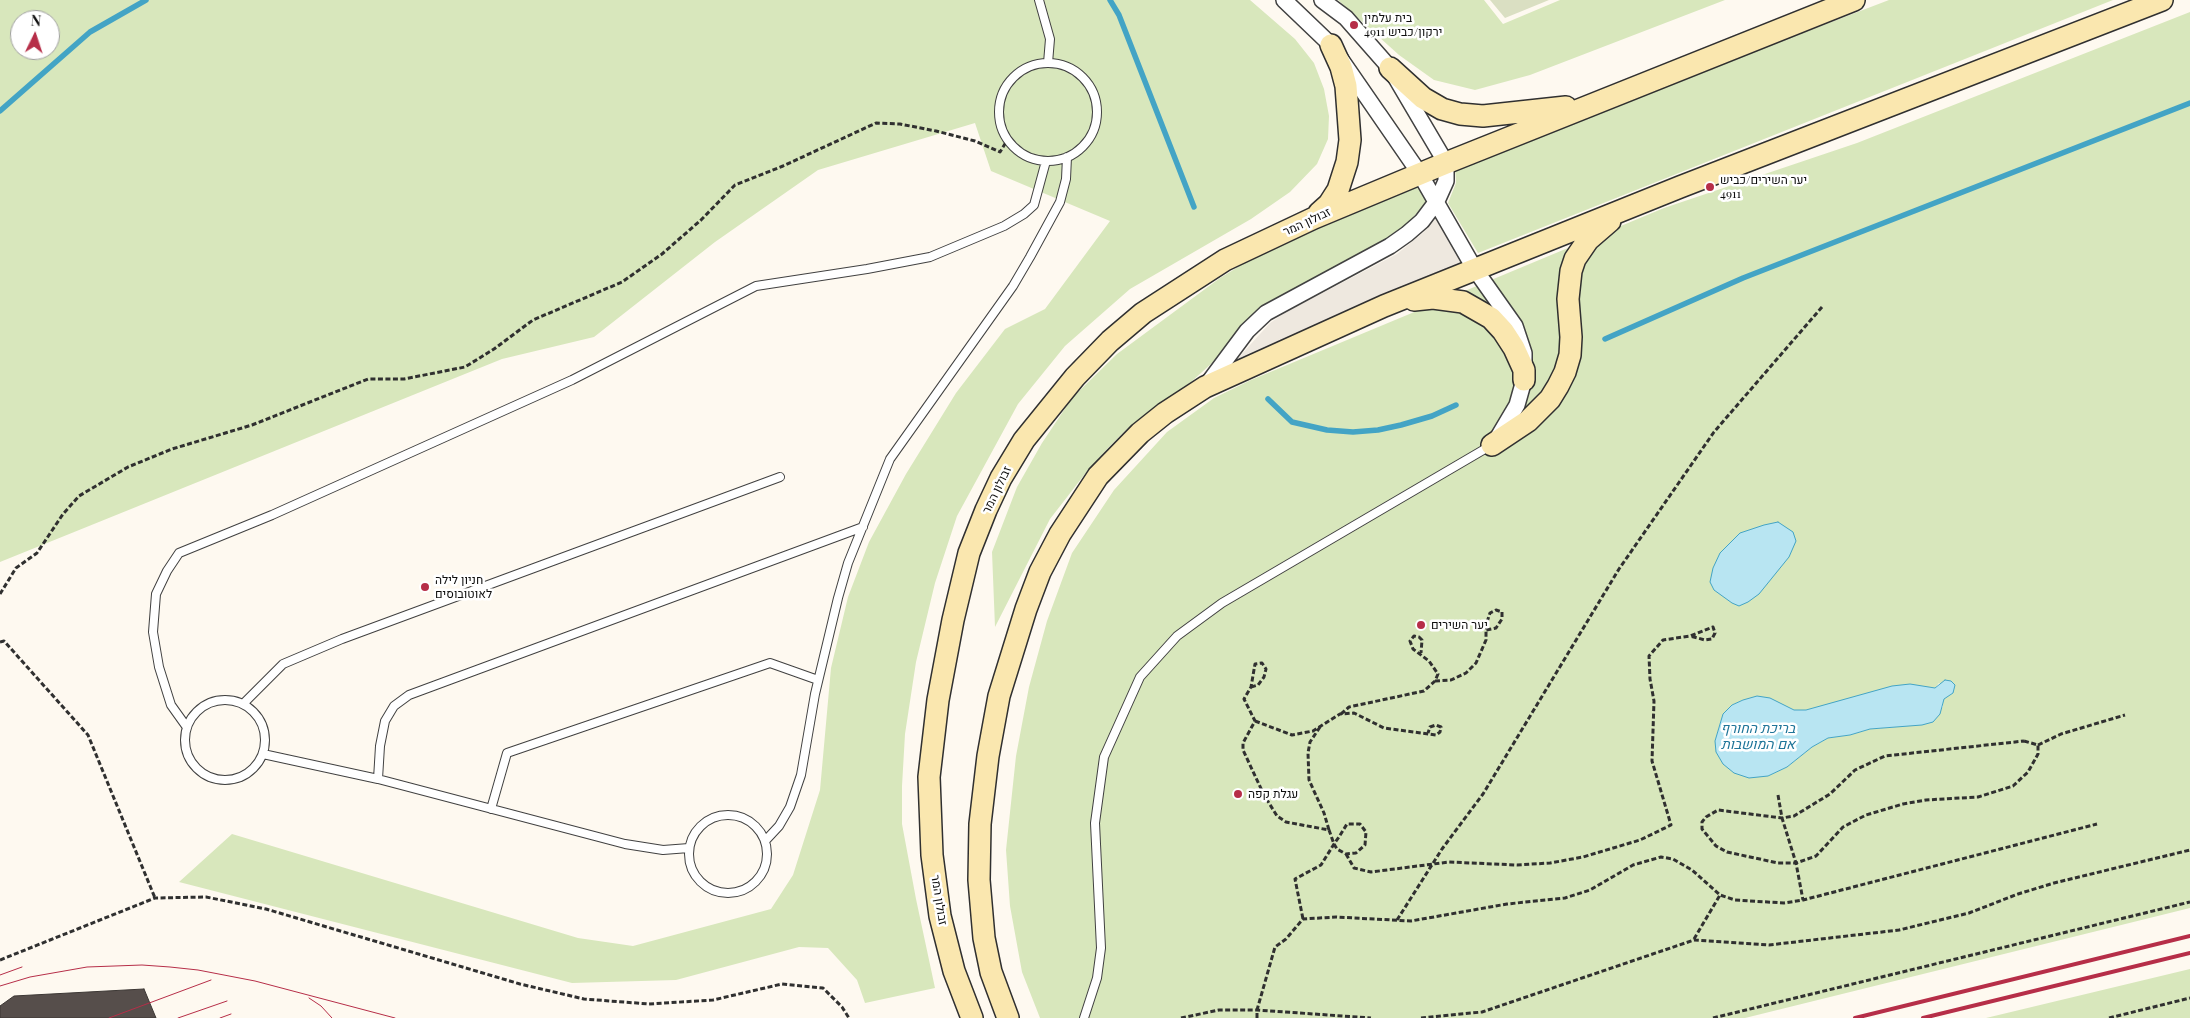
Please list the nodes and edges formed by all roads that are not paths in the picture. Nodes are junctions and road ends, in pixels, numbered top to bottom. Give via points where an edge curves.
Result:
1 (1039, 0) edge
2 (1284, 0) edge
3 (1322, 0) edge
4 (1854, 0) edge
5 (2162, 0) edge
6 (1331, 45) junction
7 (1048, 63) junction
8 (1390, 68) junction
9 (1615, 95) junction
10 (1067, 157) junction
11 (1046, 161) junction
12 (1446, 163) junction
13 (1420, 174) junction
14 (1437, 201) junction
15 (1640, 203) junction
16 (1314, 218) junction
17 (1474, 268) junction
18 (1384, 306) junction
19 (1524, 380) junction
20 (1205, 387) junction
21 (1492, 445) junction
22 (780, 477) dead end
23 (864, 527) junction
24 (818, 680) junction
25 (243, 704) junction
26 (186, 726) junction
27 (263, 754) junction
28 (378, 779) junction
29 (491, 809) junction
30 (765, 842) junction
31 (689, 848) junction
32 (972, 1018) edge
33 (1008, 1018) edge
34 (1084, 1018) edge

1 - 7 lane via 1050,39
2 - 6 street
3 - 8 street via 1346,18
4 - 9 main road
5 - 15 main road
6 - 13 street
6 - 16 main road via 1346,86 1350,140 1338,190
7 - 10 lane via 1063,65 1082,77 1094,95 1096,125 1090,138
7 - 11 lane via 1020,72 1009,83 999,111 1001,126 1018,150 1031,158
8 - 9 main road via 1423,98 1442,109 1460,114 1483,116 1565,107
8 - 12 street
9 - 12 main road, זבולון המר
10 - 11 lane
10 - 23 lane via 1066,179 1055,212 1013,286 890,459
11 - 26 lane via 1034,205 1004,226 930,257 756,286 572,380 272,515 179,553 156,594 153,632 171,705
12 - 13 main road, זבולון המר
12 - 14 street via 1446,181
13 - 14 street
13 - 16 main road, זבולון המר
14 - 17 street
14 - 20 street via 1422,221 1390,246 1266,313
15 - 17 main road
15 - 21 main road via 1595,232 1584,245 1569,284 1570,355 1558,386 1528,421
16 - 32 main road, זבולון המר via 1225,260 1143,313 1110,341 1045,412 1001,478 969,553 938,700 929,778 932,855 940,916 954,971
17 - 18 main road
17 - 19 street via 1515,326 1524,353
18 - 19 main road via 1433,298 1463,302 1478,308 1503,331 1524,370
18 - 20 main road
19 - 21 street via 1518,405
20 - 33 main road via 1140,433 1098,476 1060,534 1040,572 1026,609 999,696 980,824 979,880 984,938
21 - 34 lane via 1222,603 1177,636 1140,677 1104,757 1095,823 1101,948 1097,978
22 - 25 lane via 334,642 284,664
23 - 24 lane via 848,563
23 - 28 lane via 409,695 394,706 385,720
24 - 29 lane via 770,663 507,753
24 - 30 lane via 801,775 790,807
25 - 26 lane via 223,700 203,705
25 - 27 lane via 260,720 265,737
26 - 27 lane via 184,740 190,760 204,775 232,780 256,766
27 - 28 lane
28 - 29 lane
29 - 31 lane via 625,844 663,850
30 - 31 lane via 749,821 724,815 701,825
30 - 31 lane via 767,853 760,876 742,890 731,893 708,888 699,880 692,871

